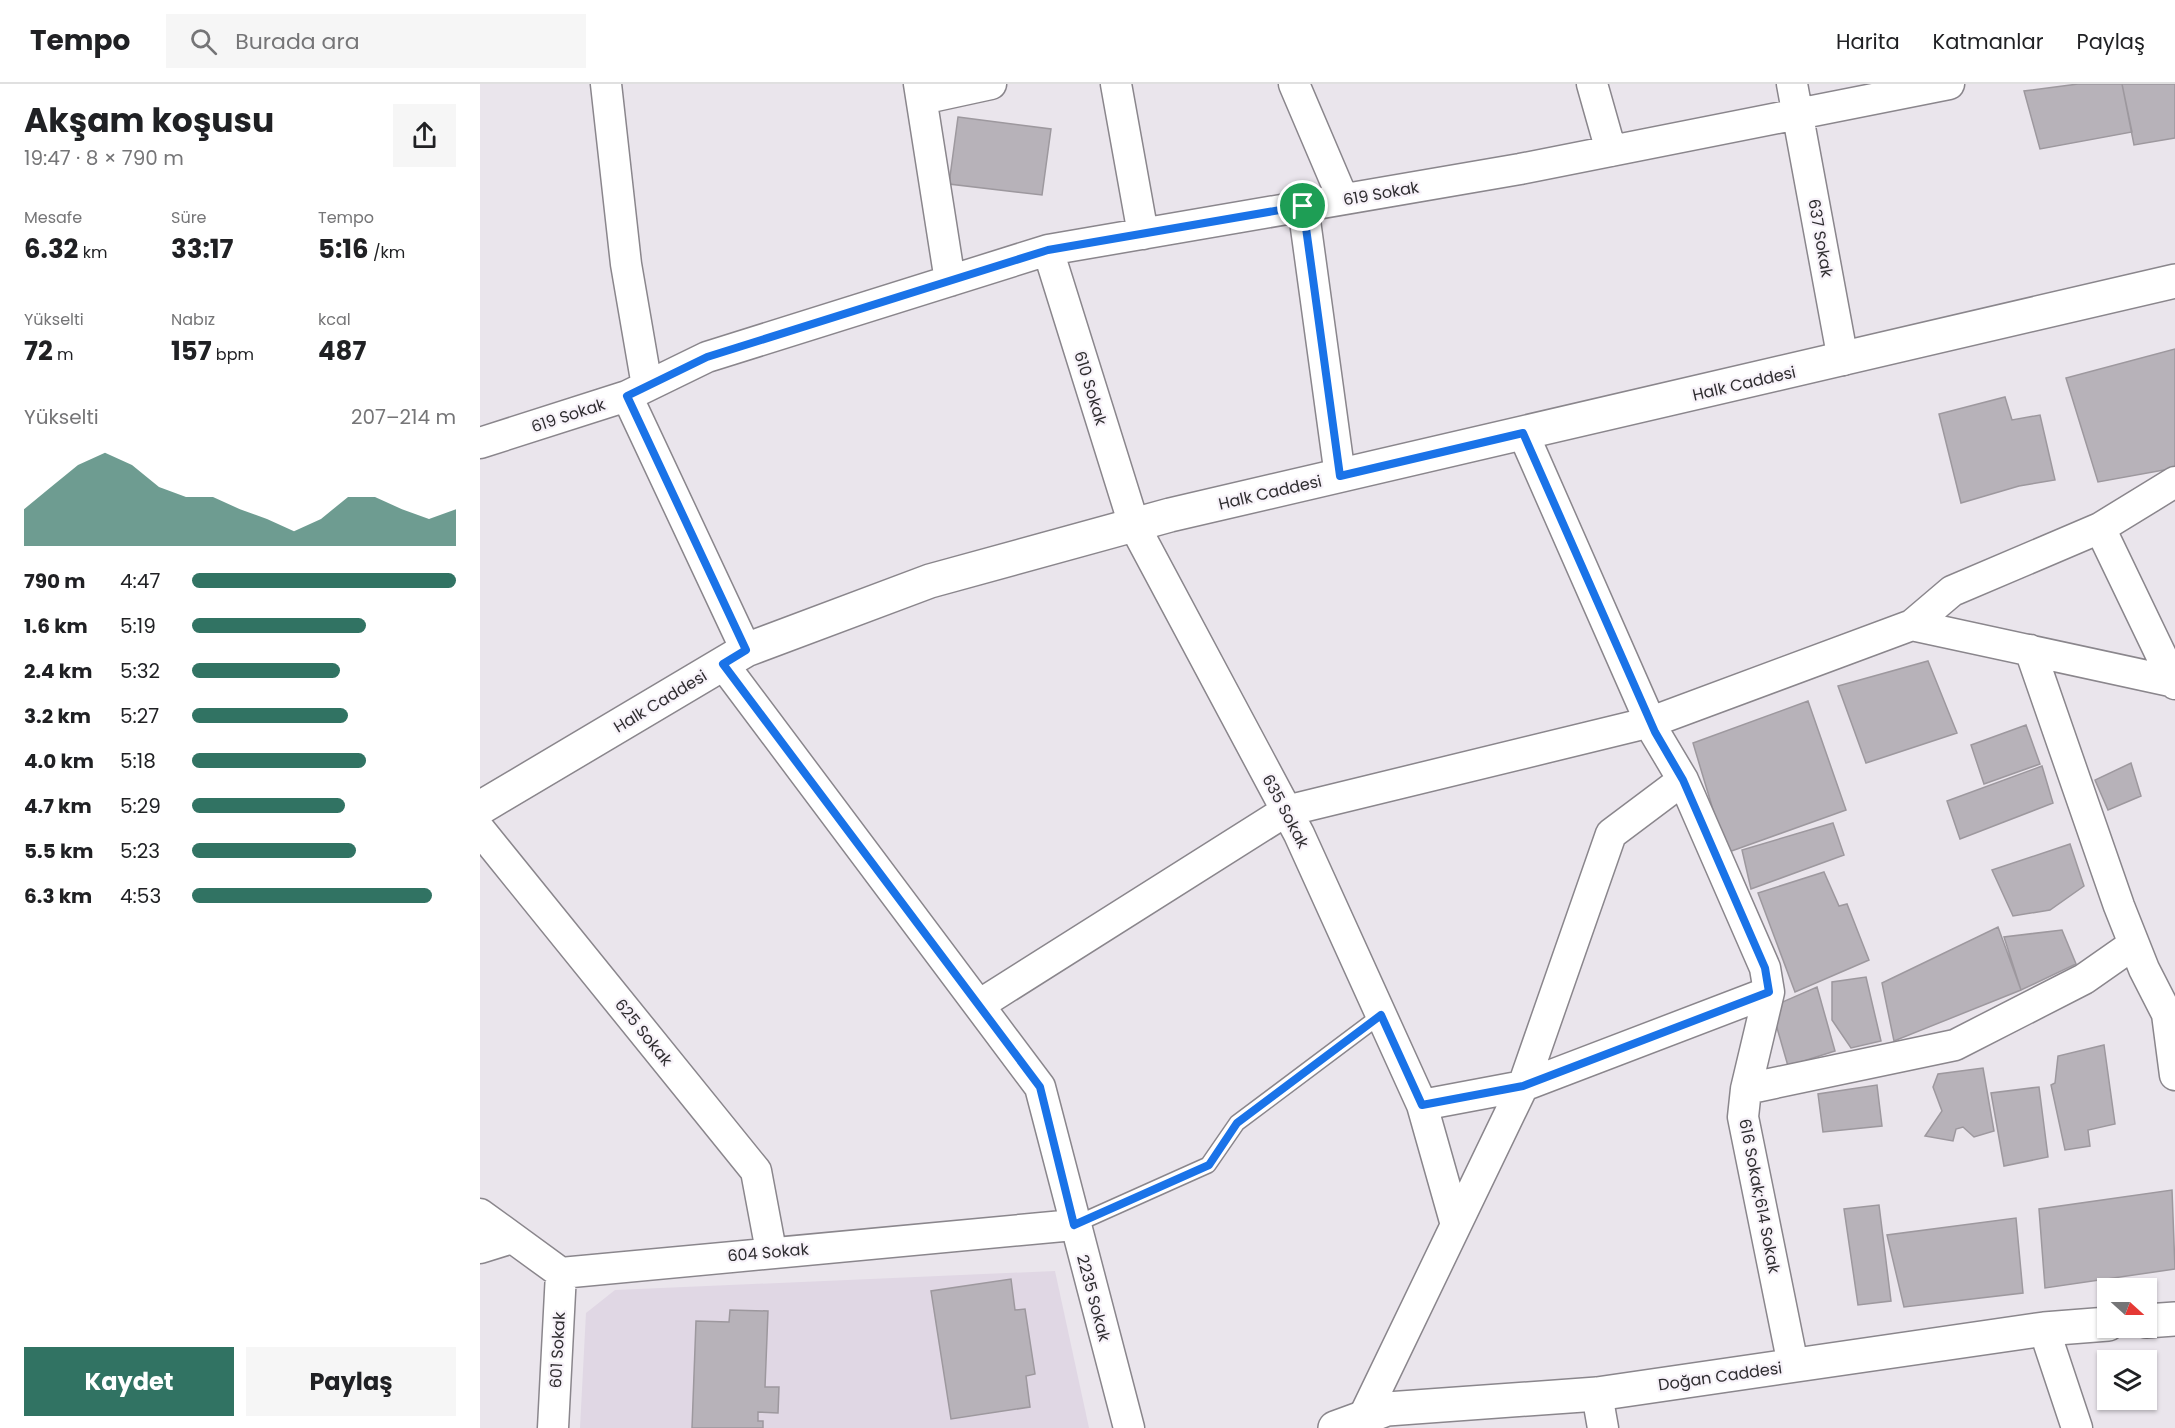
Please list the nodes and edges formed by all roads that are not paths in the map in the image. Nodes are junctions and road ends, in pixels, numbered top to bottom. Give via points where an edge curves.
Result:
1 (606, 84) edge
2 (991, 84) edge
3 (1116, 84) edge
4 (1294, 84) edge
5 (1592, 84) edge
6 (1792, 84) edge
7 (1949, 84) edge
8 (920, 91) edge
9 (1798, 116) junction
10 (1611, 151) junction
11 (1343, 199) junction
12 (1303, 206) junction
13 (1143, 234) junction
14 (1048, 250) junction
15 (950, 281) junction
16 (2175, 281) edge
17 (1843, 360) junction
18 (637, 391) junction
19 (1523, 433) junction
20 (480, 443) edge
21 (1340, 476) junction
22 (2175, 482) edge
23 (1134, 525) junction
24 (2100, 528) junction
25 (1912, 626) junction
26 (2030, 650) junction
27 (734, 657) junction
28 (2175, 683) edge
29 (1651, 722) junction
30 (1683, 780) junction
31 (1286, 811) junction
32 (481, 812) edge
33 (2134, 944) junction
34 (1769, 992) junction
35 (979, 1005) junction
36 (1381, 1015) junction
37 (2175, 1075) edge
38 (1523, 1086) junction
39 (1746, 1089) junction
40 (1422, 1105) junction
41 (480, 1214) edge
42 (1074, 1225) junction
43 (1456, 1225) junction
44 (512, 1238) junction
45 (480, 1248) edge
46 (771, 1251) junction
47 (561, 1273) junction
48 (2175, 1319) edge
49 (2157, 1320) edge
50 (2097, 1325) edge
51 (2043, 1329) junction
52 (1792, 1365) junction
53 (1597, 1394) junction
54 (1349, 1423) edge
55 (553, 1428) edge
56 (1129, 1428) edge
57 (1603, 1428) edge
58 (2077, 1428) edge

1 - 18 street, 2235 Sokak
2 - 8 street
3 - 13 street
4 - 11 street
5 - 10 street
6 - 9 street, 637 Sokak
7 - 9 street, 619 Sokak
8 - 15 street
9 - 10 street, 619 Sokak
9 - 17 street, 637 Sokak
10 - 11 street, 619 Sokak
11 - 12 street, 619 Sokak
12 - 13 street, 619 Sokak
12 - 21 street
13 - 14 street, 619 Sokak
14 - 15 street, 619 Sokak
14 - 23 street, 610 Sokak
15 - 18 street, 619 Sokak via 707,357
16 - 17 street, Halk Caddesi
17 - 19 street, Halk Caddesi
18 - 20 street, 619 Sokak
18 - 27 street, 2235 Sokak
19 - 21 street, Halk Caddesi
19 - 29 street, 616 Sokak;614 Sokak
21 - 23 street, Halk Caddesi
22 - 24 street
23 - 27 street, Halk Caddesi via 930,581
23 - 31 street, 635 Sokak
24 - 25 street via 1952,591
24 - 28 street
25 - 26 street
25 - 29 street
26 - 28 street
26 - 33 street
27 - 32 street, Halk Caddesi
27 - 35 street, 2235 Sokak
29 - 30 street, 616 Sokak;614 Sokak
29 - 31 street
30 - 34 street, 616 Sokak;614 Sokak via 1765,968
30 - 38 street via 1611,834
31 - 35 street
31 - 36 street, 635 Sokak
32 - 46 street, 625 Sokak via 756,1171
33 - 37 street via 2167,1014
33 - 39 street via 2084,979 1955,1045
34 - 38 street
34 - 39 street, 616 Sokak;614 Sokak
35 - 42 street, 2235 Sokak via 1040,1087
36 - 40 street, 635 Sokak
36 - 42 lane via 1237,1123 1209,1165
38 - 40 street
38 - 43 street
39 - 52 street, 616 Sokak;614 Sokak via 1743,1118
40 - 43 street, 635 Sokak
41 - 44 street
42 - 46 street, 604 Sokak
42 - 56 street, 2235 Sokak
43 - 54 street
44 - 45 street
44 - 47 street
46 - 47 street, 604 Sokak
47 - 55 street, 601 Sokak
48 - 49 street
50 - 51 street, Doğan Caddesi
51 - 52 street, Doğan Caddesi
51 - 58 street
52 - 53 street, Doğan Caddesi
53 - 54 street, Doğan Caddesi via 1387,1409
53 - 57 street

